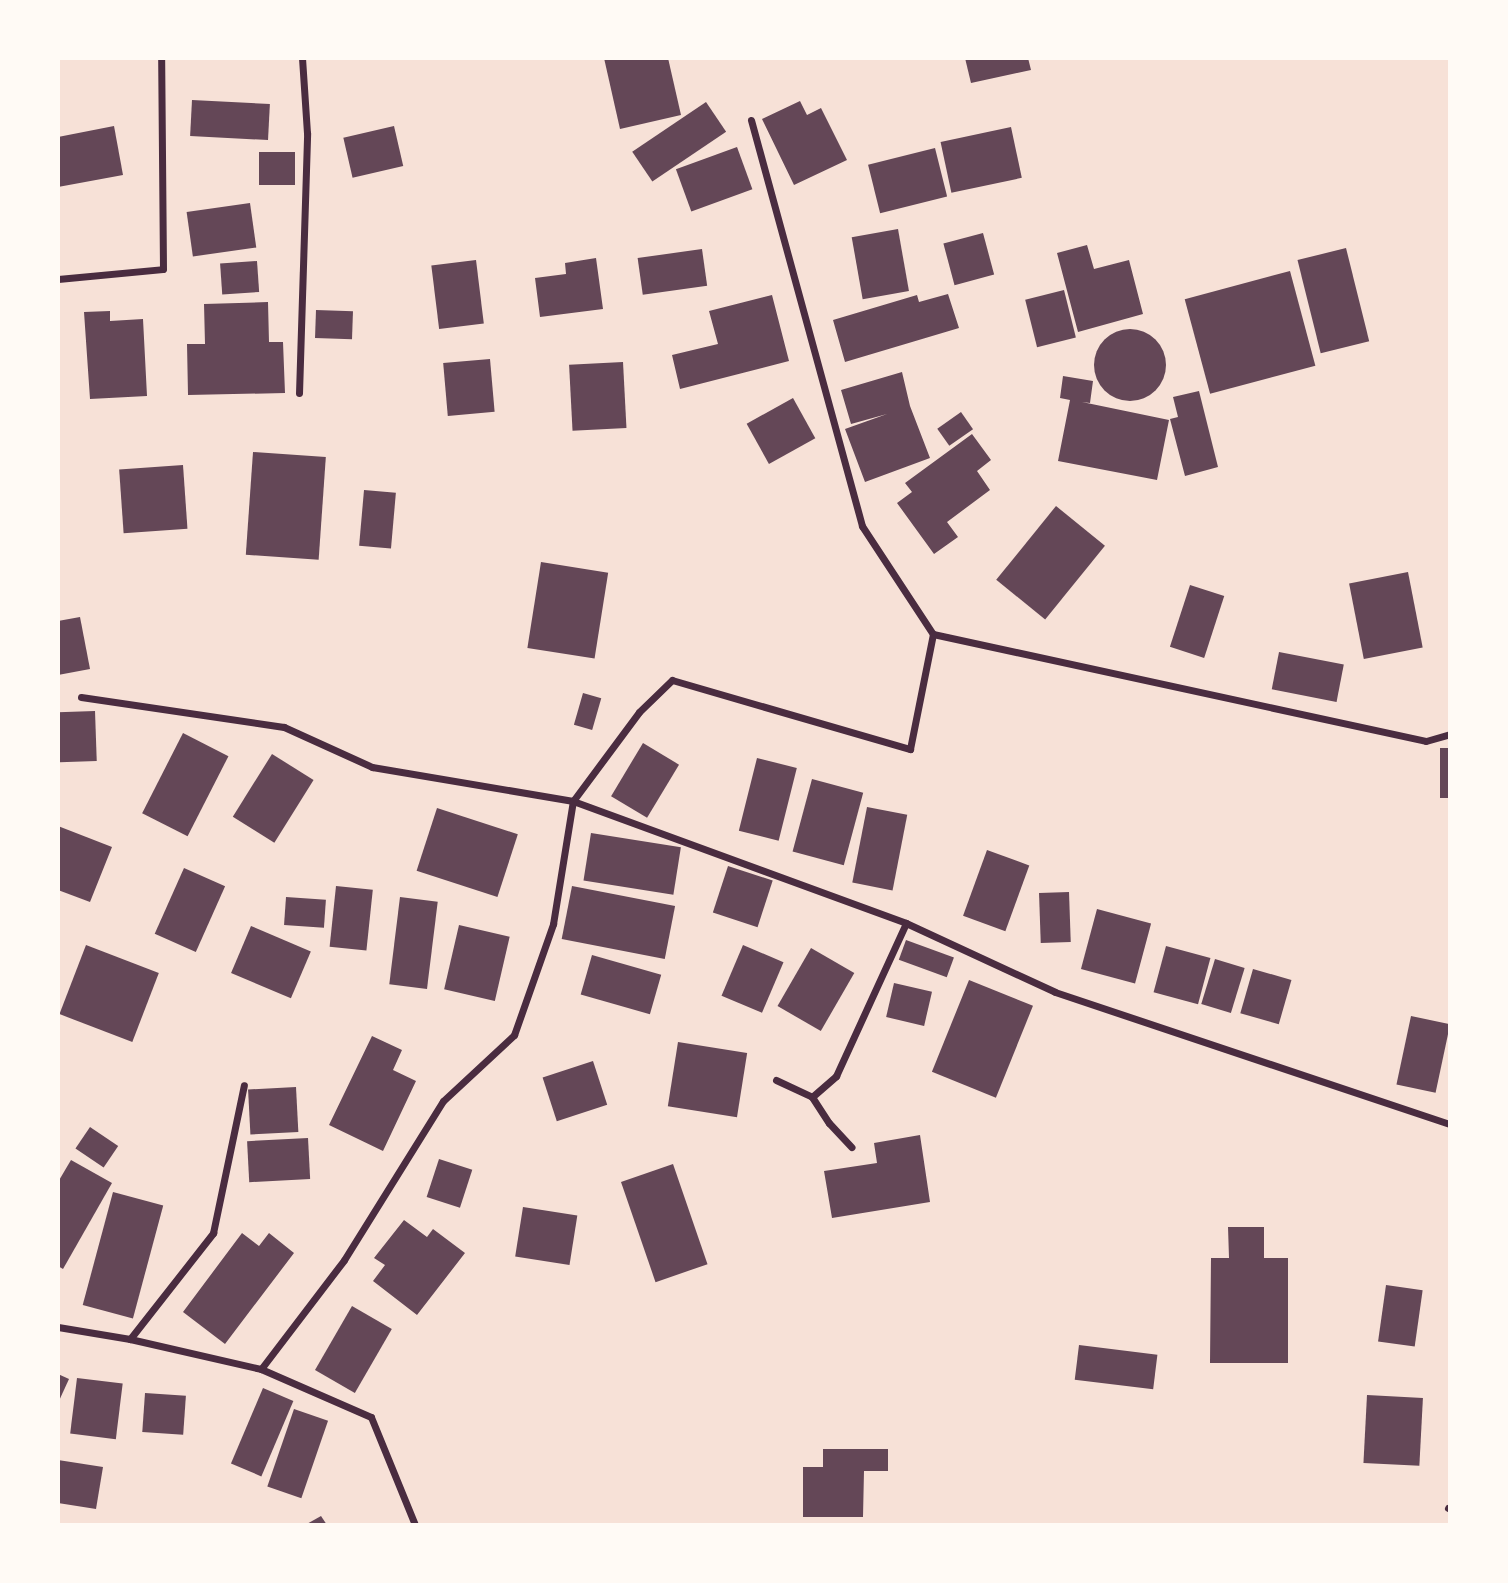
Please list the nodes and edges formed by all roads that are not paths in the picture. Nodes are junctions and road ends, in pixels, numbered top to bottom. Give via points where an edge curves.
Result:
1 (161, 58) edge
2 (302, 58) edge
3 (751, 120) dead end
4 (58, 279) edge
5 (299, 393) dead end
6 (933, 634) junction
7 (81, 697) dead end
8 (1450, 734) edge
9 (573, 801) junction
10 (906, 923) junction
11 (776, 1080) dead end
12 (244, 1085) dead end
13 (812, 1097) junction
14 (1450, 1124) edge
15 (851, 1147) dead end
16 (58, 1327) edge
17 (130, 1339) junction
18 (261, 1369) junction
19 (415, 1525) edge

1 - 4 street via 163,270
2 - 5 street via 307,133
3 - 6 street via 862,526
6 - 8 street via 1426,741
6 - 9 street via 910,749 672,680 639,712
7 - 9 street via 284,727 372,767
9 - 10 street
9 - 18 street via 553,924 514,1035 443,1101 344,1260
10 - 13 street via 836,1076
10 - 14 street via 1055,992
11 - 13 street
12 - 17 street via 212,1233
13 - 15 street
16 - 17 street
17 - 18 street
18 - 19 street via 371,1417

